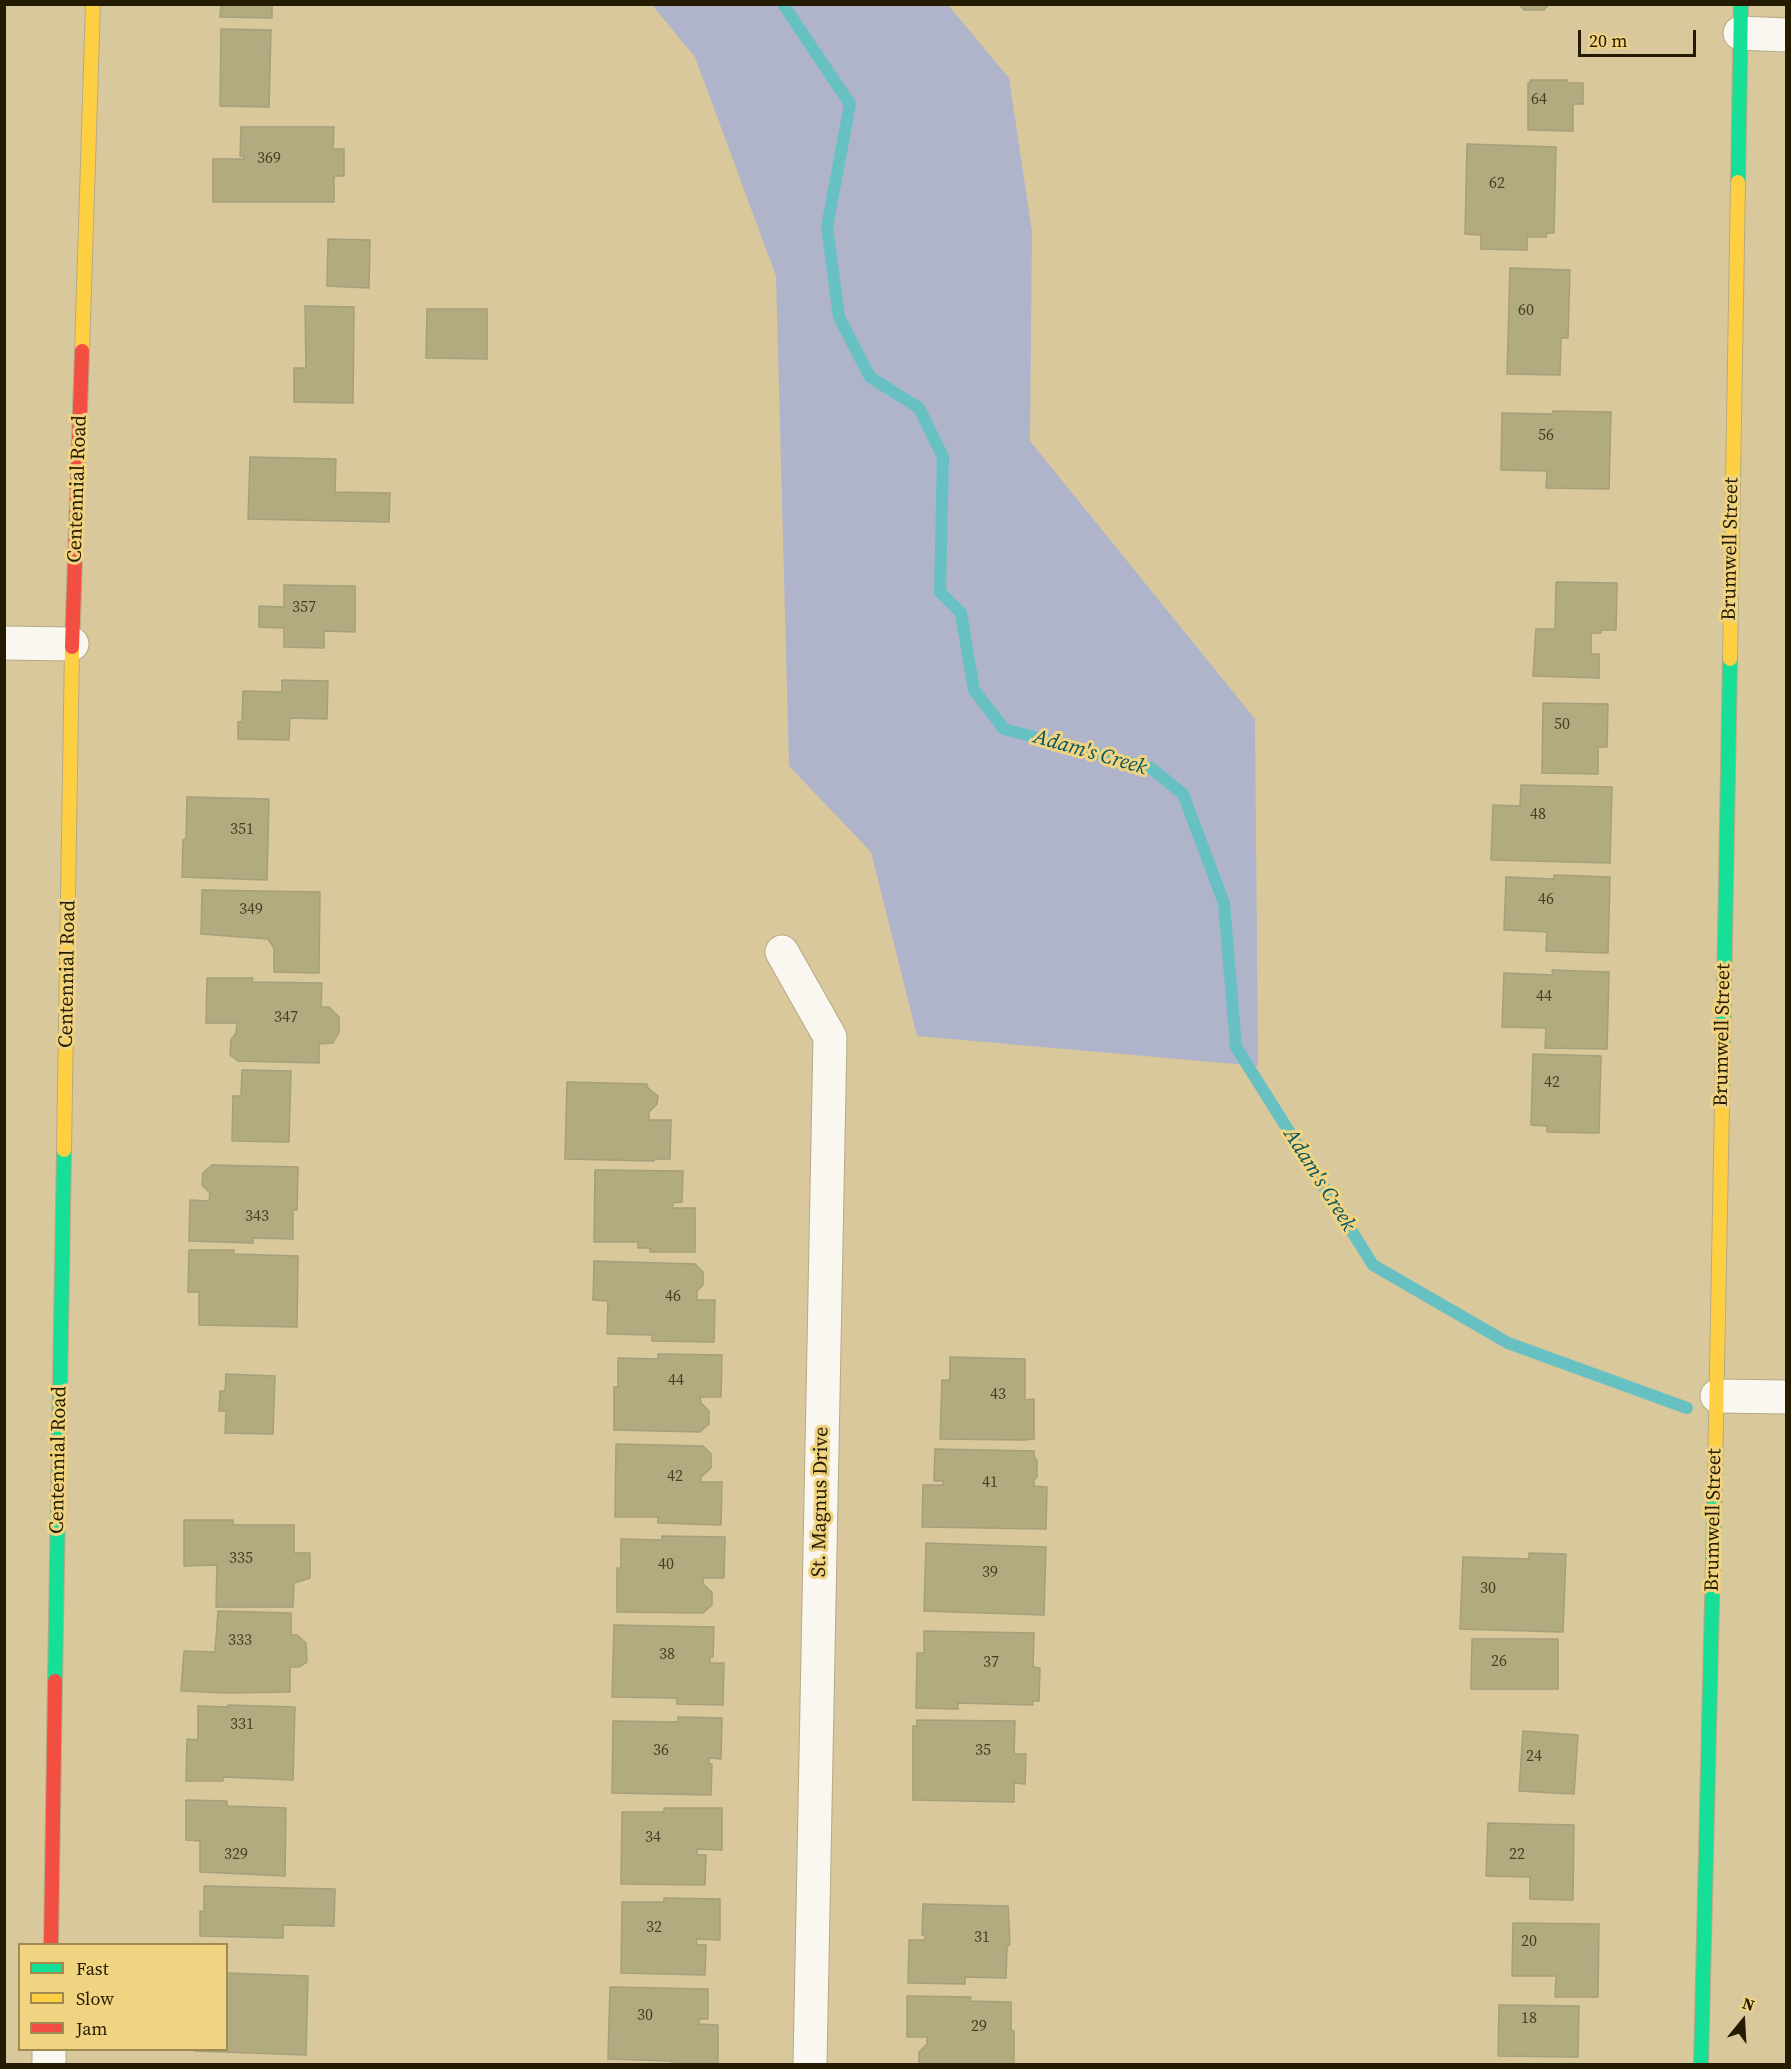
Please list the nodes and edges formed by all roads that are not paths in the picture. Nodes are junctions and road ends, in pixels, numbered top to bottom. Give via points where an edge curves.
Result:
1 (93, 4) edge
2 (1740, 19) edge
3 (1786, 35) edge
4 (4, 643) edge
5 (72, 644) junction
6 (782, 952) dead end
7 (1717, 1396) junction
8 (1786, 1397) edge
9 (51, 1943) edge
10 (810, 2064) edge
11 (1701, 2064) edge

1 - 5 street, Centennial Road
2 - 3 street
2 - 7 street, Brumwell Street
4 - 5 street
5 - 9 street, Centennial Road
6 - 10 street, St. Magnus Drive via 830,1037
7 - 8 street
7 - 11 street, Brumwell Street

